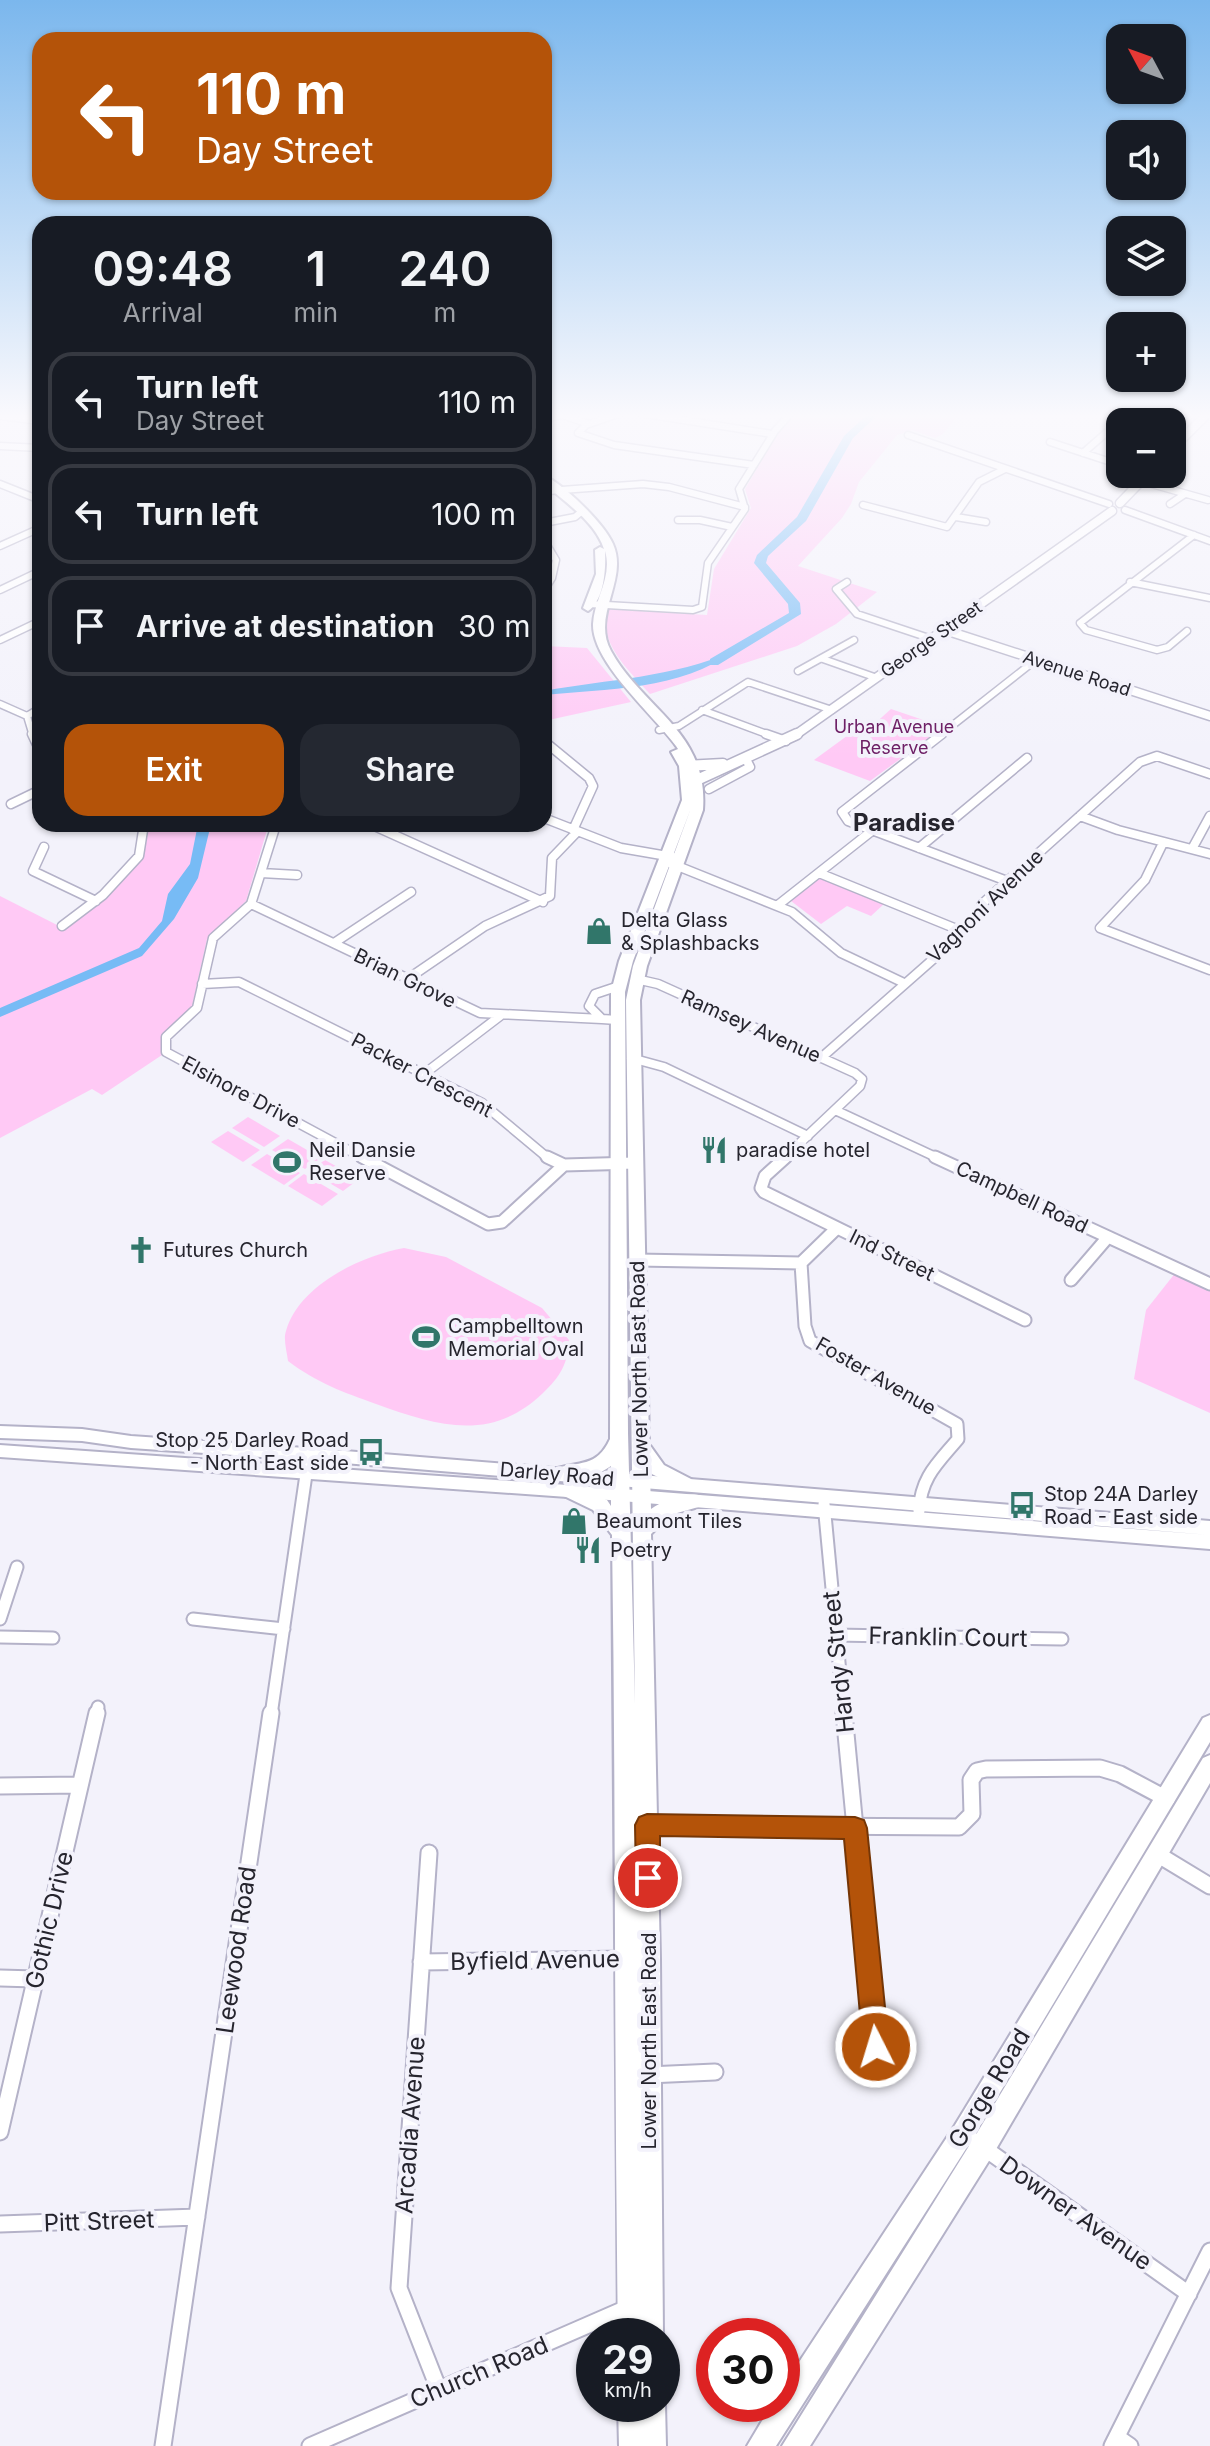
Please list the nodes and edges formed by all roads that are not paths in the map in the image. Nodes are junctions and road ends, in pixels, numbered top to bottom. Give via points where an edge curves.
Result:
1 (587, 527) edge
2 (732, 527) edge
3 (1083, 527) edge
4 (1174, 527) edge
5 (32, 531) edge
6 (0, 534) edge
7 (1194, 535) junction
8 (14, 539) junction
9 (1210, 541) edge
10 (0, 546) edge
11 (552, 554) edge
12 (32, 575) edge
13 (552, 578) edge
14 (847, 582) dead end
15 (1130, 582) junction
16 (0, 590) edge
17 (1210, 598) edge
18 (595, 604) junction
19 (32, 625) edge
20 (945, 630) junction
21 (1187, 631) dead end
22 (932, 639) junction
23 (0, 640) edge
24 (854, 640) dead end
25 (823, 659) junction
26 (1037, 659) junction
27 (798, 671) dead end
28 (877, 678) junction
29 (0, 704) edge
30 (702, 710) junction
31 (832, 710) junction
32 (32, 713) edge
33 (27, 716) junction
34 (1210, 716) edge
35 (663, 729) junction
36 (32, 733) edge
37 (787, 741) junction
38 (552, 748) edge
39 (1027, 758) dead end
40 (746, 759) junction
41 (1210, 774) edge
42 (697, 775) junction
43 (32, 794) edge
44 (11, 804) dead end
45 (1080, 816) junction
46 (1210, 816) edge
47 (552, 821) edge
48 (873, 830) junction
49 (575, 831) junction
50 (143, 832) edge
51 (274, 832) edge
52 (388, 832) edge
53 (1163, 843) junction
54 (44, 847) dead end
55 (919, 848) junction
56 (1192, 849) junction
57 (1210, 854) edge
58 (673, 860) junction
59 (261, 873) junction
60 (819, 873) junction
61 (297, 875) dead end
62 (1007, 881) junction
63 (411, 892) dead end
64 (96, 901) junction
65 (543, 902) junction
66 (251, 904) junction
67 (778, 905) junction
68 (62, 926) dead end
69 (964, 932) junction
70 (334, 943) junction
71 (1208, 967) edge
72 (409, 978) junction
73 (636, 979) junction
74 (904, 983) junction
75 (202, 984) junction
76 (619, 986) junction
77 (633, 1000) junction
78 (589, 1007) junction
79 (500, 1016) junction
80 (568, 1018) junction
81 (610, 1019) junction
82 (617, 1058) junction
83 (634, 1058) junction
84 (821, 1058) junction
85 (664, 1067) junction
86 (424, 1074) junction
87 (634, 1075) junction
88 (835, 1110) junction
89 (808, 1136) junction
90 (626, 1162) junction
91 (564, 1165) junction
92 (837, 1228) junction
93 (1108, 1237) junction
94 (637, 1260) junction
95 (801, 1263) junction
96 (1071, 1280) dead end
97 (1210, 1284) edge
98 (1025, 1320) dead end
99 (0, 1432) edge
100 (619, 1433) junction
101 (641, 1444) junction
102 (0, 1451) edge
103 (309, 1454) junction
104 (306, 1473) junction
105 (565, 1483) junction
106 (631, 1488) junction
107 (690, 1493) junction
108 (824, 1503) junction
109 (919, 1511) junction
110 (1210, 1528) edge
111 (631, 1536) junction
112 (1210, 1542) edge
113 (17, 1567) dead end
114 (0, 1619) edge
115 (193, 1619) dead end
116 (284, 1629) junction
117 (835, 1635) junction
118 (0, 1637) edge
119 (53, 1638) dead end
120 (1062, 1639) dead end
121 (98, 1707) dead end
122 (1210, 1724) edge
123 (1210, 1764) edge
124 (80, 1785) junction
125 (0, 1786) edge
126 (1174, 1802) junction
127 (637, 1825) junction
128 (855, 1828) junction
129 (429, 1853) dead end
130 (1155, 1853) junction
131 (1210, 1886) edge
132 (638, 1959) junction
133 (421, 1962) junction
134 (0, 1978) edge
135 (35, 1979) junction
136 (876, 2047) dead end
137 (715, 2072) dead end
138 (638, 2075) junction
139 (0, 2132) edge
140 (963, 2133) junction
141 (983, 2147) junction
142 (197, 2217) junction
143 (0, 2224) edge
144 (1210, 2251) edge
145 (1189, 2294) junction
146 (640, 2304) junction
147 (636, 2318) edge
148 (644, 2318) edge
149 (439, 2390) junction
150 (631, 2422) edge
151 (652, 2422) edge
152 (1120, 2443) edge
153 (163, 2446) edge
154 (310, 2446) edge
155 (632, 2446) edge
156 (653, 2446) edge
157 (760, 2446) edge
158 (795, 2446) edge

1 - 18 main road via 602,557
2 - 18 street via 708,563 702,607
3 - 20 street, George Street
4 - 7 street
5 - 8 street
6 - 8 street
7 - 9 street
7 - 15 street
8 - 10 street
11 - 13 street
12 - 16 street
14 - 22 street via 836,589 857,614
15 - 17 street
15 - 21 street via 1080,627 1157,650
18 - 35 main road via 598,633 613,668
19 - 23 street
20 - 22 street, George Street
20 - 26 street, Avenue Road
22 - 28 street, George Street
24 - 25 street
25 - 27 street
25 - 28 street
26 - 34 street, Avenue Road
26 - 48 street via 842,812 844,818
28 - 31 street, George Street
29 - 33 street
30 - 31 street via 748,682
30 - 35 street via 679,726
30 - 37 street
31 - 37 street, George Street
32 - 33 street
33 - 36 street
35 - 42 main road
37 - 40 street, George Street
38 - 49 street via 593,786
39 - 55 street
40 - 42 street, George Street
40 - 42 street via 750,767 721,786
41 - 45 street, Vagnoni Avenue via 1151,756
42 - 58 main road, Lower North East Road via 699,805
43 - 44 street
45 - 53 street
45 - 62 street, Vagnoni Avenue
46 - 56 street
47 - 49 street
48 - 55 street
48 - 60 street
49 - 58 street
49 - 65 street via 555,852 549,866 554,886
50 - 64 street via 139,856
51 - 59 street
52 - 65 street
53 - 56 street
53 - 71 street via 1145,880 1100,928
54 - 64 street via 33,871
55 - 62 street
56 - 57 street
58 - 67 street
58 - 73 main road, Lower North East Road
58 - 76 main road, Lower North East Road
59 - 61 street
59 - 66 street
60 - 67 street
60 - 69 street
62 - 69 street, Vagnoni Avenue via 977,909
63 - 70 street
64 - 68 street
65 - 72 street via 485,926
66 - 70 street, Brian Grove
66 - 75 street via 213,938
67 - 74 street via 841,953
69 - 74 street, Vagnoni Avenue
70 - 72 street, Brian Grove
72 - 79 street, Brian Grove via 465,1008
73 - 77 main road, Lower North East Road
73 - 84 street, Ramsey Avenue via 658,984
74 - 84 street, Vagnoni Avenue
75 - 86 street, Packer Crescent via 239,982
75 - 91 street, Elsinore Drive via 197,1008 166,1037 166,1052 488,1224 502,1222
76 - 77 main road
76 - 78 street, Brian Grove via 595,994
76 - 81 main road, Lower North East Road
77 - 83 main road, Lower North East Road
78 - 80 street, Brian Grove
78 - 81 street
79 - 80 street, Brian Grove
79 - 86 street
80 - 81 street, Brian Grove
81 - 82 main road, Lower North East Road
82 - 83 street
82 - 90 main road, Lower North East Road
83 - 85 street
83 - 87 main road, Lower North East Road
84 - 88 street, Ramsey Avenue via 862,1079
85 - 87 street
85 - 89 street
86 - 91 street, Packer Crescent via 493,1110
87 - 90 main road, Lower North East Road
88 - 89 street
88 - 93 street, Campbell Road
89 - 92 street, Ind Street via 765,1176 761,1188
90 - 91 street
90 - 94 main road, Lower North East Road
90 - 100 main road, Lower North East Road
92 - 95 street
92 - 98 street, Ind Street
93 - 96 street
93 - 97 street, Campbell Road
94 - 95 street
94 - 101 main road, Lower North East Road
95 - 109 street, Foster Avenue via 810,1341 957,1424 958,1439 925,1479
99 - 103 main road, Darley Road
100 - 105 main road via 613,1452
100 - 106 main road, Lower North East Road
101 - 106 main road, Lower North East Road
101 - 107 main road via 651,1465
102 - 104 main road, Darley Road
103 - 104 street, Leewood Road
103 - 105 main road, Darley Road
104 - 105 main road, Darley Road
104 - 116 street, Leewood Road
105 - 106 main road, Darley Road
105 - 111 main road via 603,1507
106 - 107 main road, Darley Road
106 - 111 main road, Lower North East Road
107 - 108 main road, Darley Road
107 - 111 main road
108 - 109 main road, Darley Road
108 - 117 street, Hardy Street
109 - 110 main road, Darley Road
109 - 112 main road, Darley Road
111 - 127 main road, Lower North East Road
113 - 114 street
115 - 116 street
116 - 142 street, Leewood Road
117 - 120 street, Franklin Court
117 - 128 street, Hardy Street
118 - 119 street
121 - 124 street, Gothic Drive
122 - 126 main road, Gorge Road
123 - 126 main road, Gorge Road
124 - 125 street
124 - 135 street, Gothic Drive
126 - 128 street via 1100,1768 986,1769 971,1780 972,1814 959,1827
126 - 130 main road, Gorge Road
126 - 140 main road, Gorge Road
127 - 128 street
127 - 132 main road, Lower North East Road
128 - 136 street, Hardy Street
129 - 133 street, Arcadia Avenue
130 - 131 street
130 - 141 main road, Gorge Road
132 - 133 street, Byfield Avenue
132 - 138 main road, Lower North East Road
133 - 149 street, Arcadia Avenue via 399,2288
134 - 135 street
135 - 139 street, Gothic Drive
137 - 138 street
138 - 146 main road, Lower North East Road
140 - 141 street, Downer Avenue
140 - 157 main road, Gorge Road
141 - 145 street, Downer Avenue
141 - 158 main road, Gorge Road
142 - 143 street, Pitt Street
142 - 153 street, Leewood Road
144 - 145 street
145 - 152 street
146 - 147 main road, Lower North East Road
146 - 148 main road, Lower North East Road
146 - 149 street, Church Road
149 - 154 street, Church Road
150 - 155 main road
151 - 156 main road

